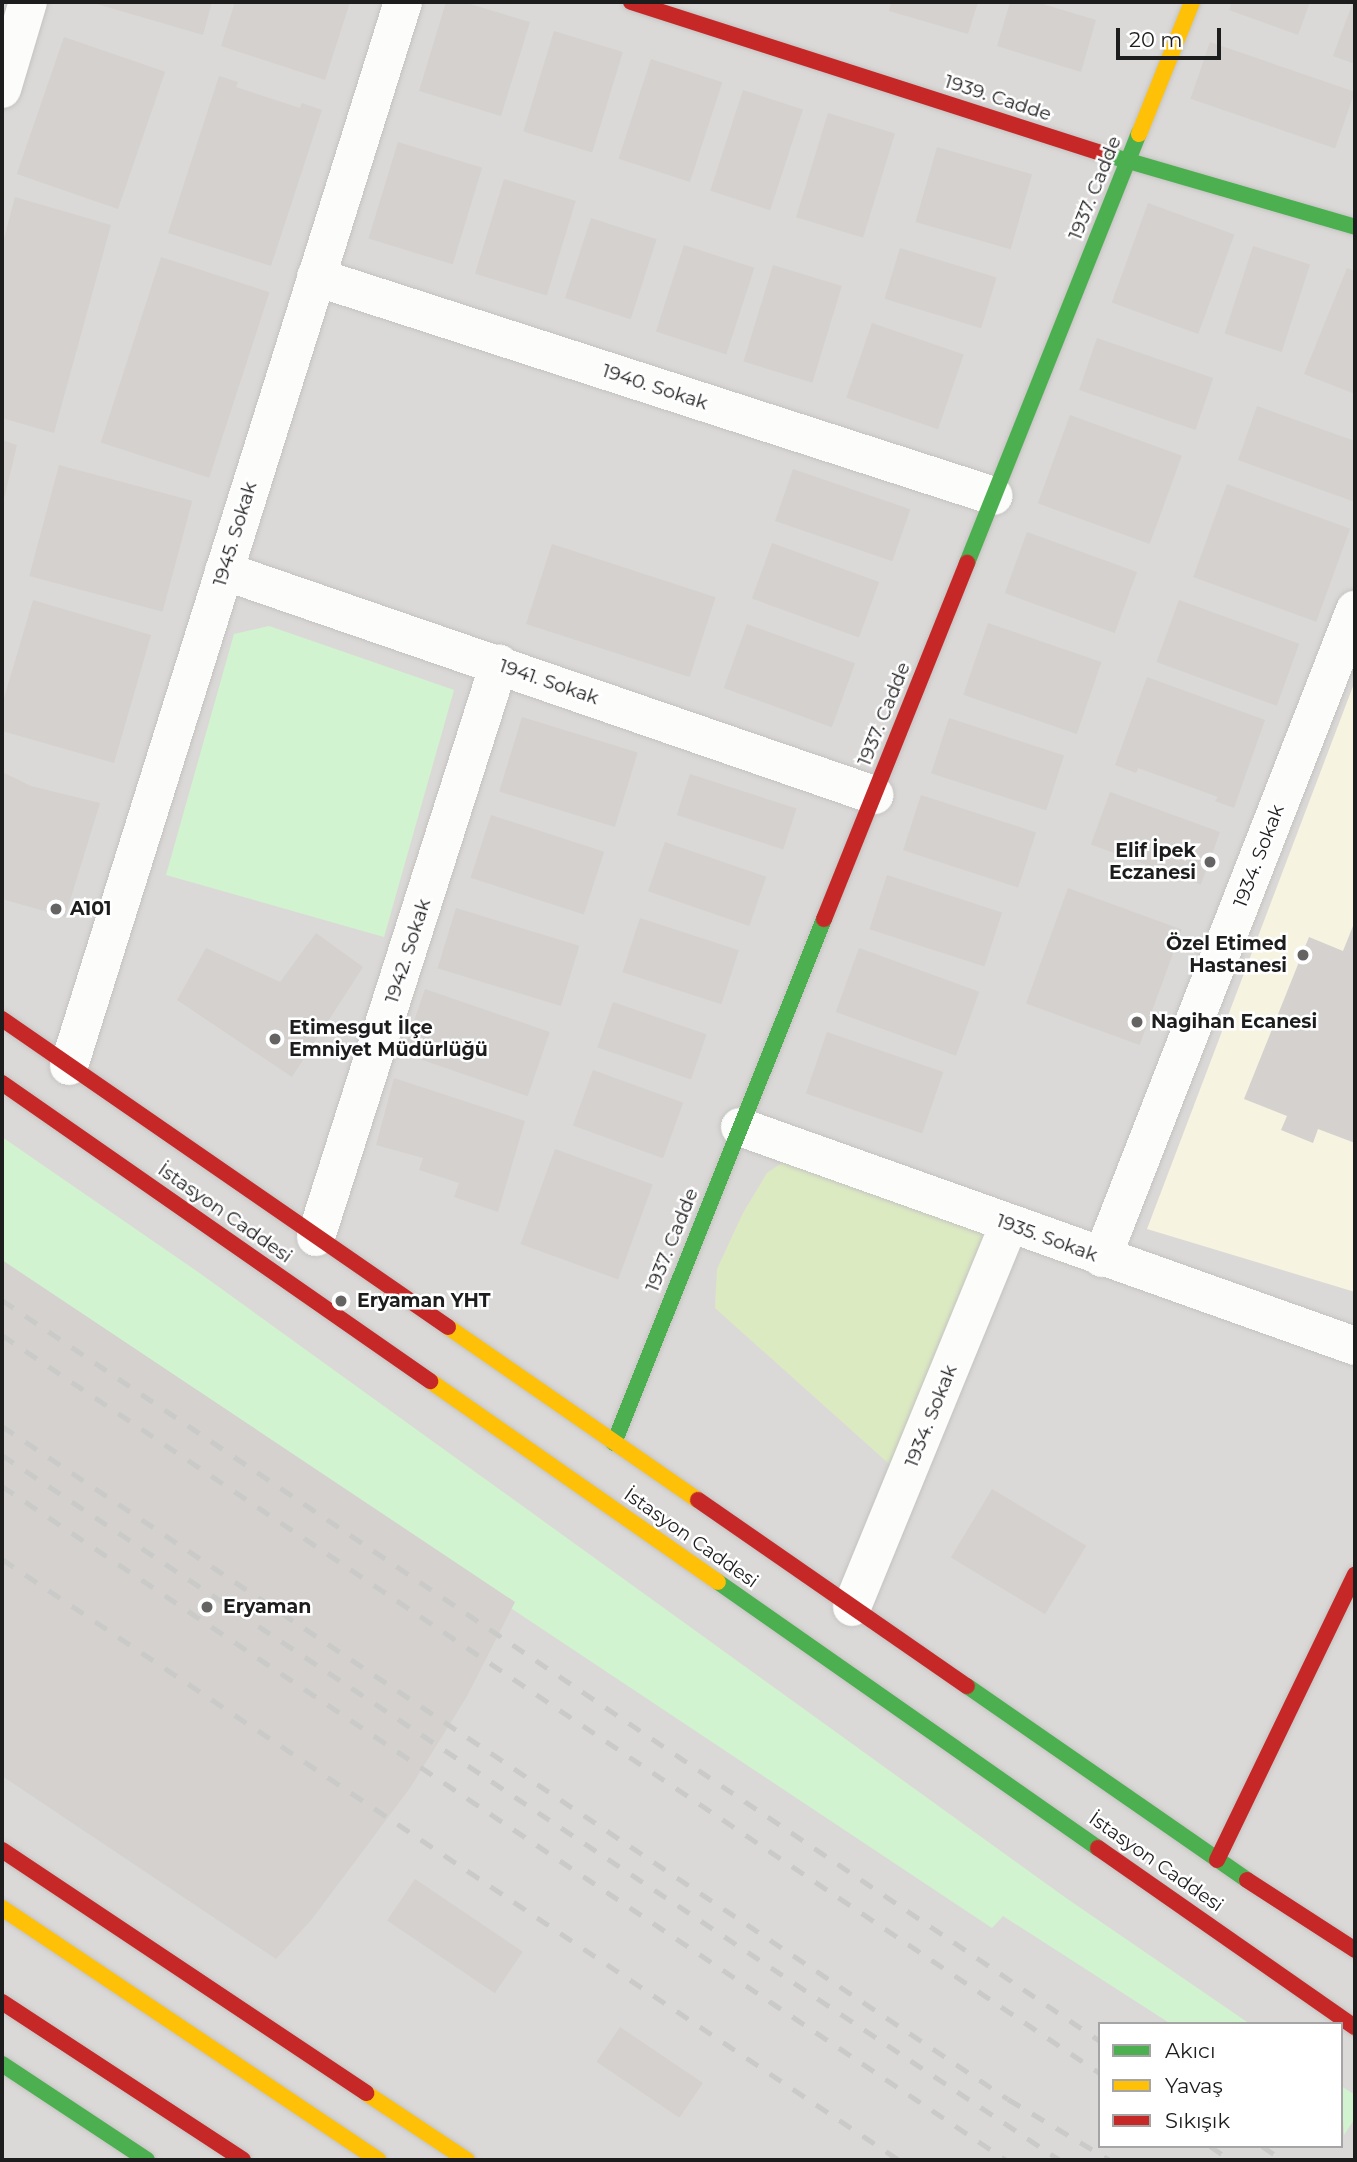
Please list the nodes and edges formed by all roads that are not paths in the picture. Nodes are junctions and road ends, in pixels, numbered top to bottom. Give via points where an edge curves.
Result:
1 (28, 2) edge
2 (403, 2) edge
3 (631, 2) edge
4 (1192, 2) edge
5 (2, 89) edge
6 (1128, 162) junction
7 (1355, 227) edge
8 (316, 277) junction
9 (994, 496) junction
10 (224, 571) junction
11 (1355, 610) edge
12 (499, 664) junction
13 (874, 794) junction
14 (2, 1019) edge
15 (69, 1066) junction
16 (2, 1083) edge
17 (740, 1127) junction
18 (1009, 1224) junction
19 (316, 1237) junction
20 (1102, 1258) junction
21 (1355, 1346) edge
22 (614, 1443) junction
23 (1355, 1575) edge
24 (852, 1607) junction
25 (2, 1850) edge
26 (1217, 1860) junction
27 (2, 1909) edge
28 (1355, 1950) edge
29 (2, 2002) edge
30 (1355, 2027) edge
31 (2, 2064) edge
32 (147, 2160) edge
33 (243, 2160) edge
34 (378, 2160) edge
35 (467, 2160) edge

1 - 5 street
2 - 8 street, 1945. Sokak
3 - 6 main road, 1939. Cadde
4 - 6 main road, 1937. Cadde
6 - 7 main road, 1939. Cadde
6 - 9 main road, 1937. Cadde
8 - 9 street, 1940. Sokak
8 - 10 street, 1945. Sokak
9 - 13 main road, 1937. Cadde
10 - 12 street, 1941. Sokak
10 - 15 street, 1945. Sokak
11 - 20 street, 1934. Sokak
12 - 13 street, 1941. Sokak
12 - 19 street, 1942. Sokak
13 - 17 main road, 1937. Cadde
14 - 15 main road, İstasyon Caddesi
15 - 19 main road, İstasyon Caddesi
16 - 30 main road, İstasyon Caddesi
17 - 18 street, 1935. Sokak
17 - 22 main road, 1937. Cadde
18 - 20 street, 1935. Sokak
18 - 24 street, 1934. Sokak
19 - 22 main road, İstasyon Caddesi
20 - 21 street, 1935. Sokak
22 - 24 main road, İstasyon Caddesi
23 - 26 main road
24 - 26 main road, İstasyon Caddesi
25 - 35 main road
26 - 28 main road, İstasyon Caddesi
27 - 34 main road
29 - 33 main road
31 - 32 main road

